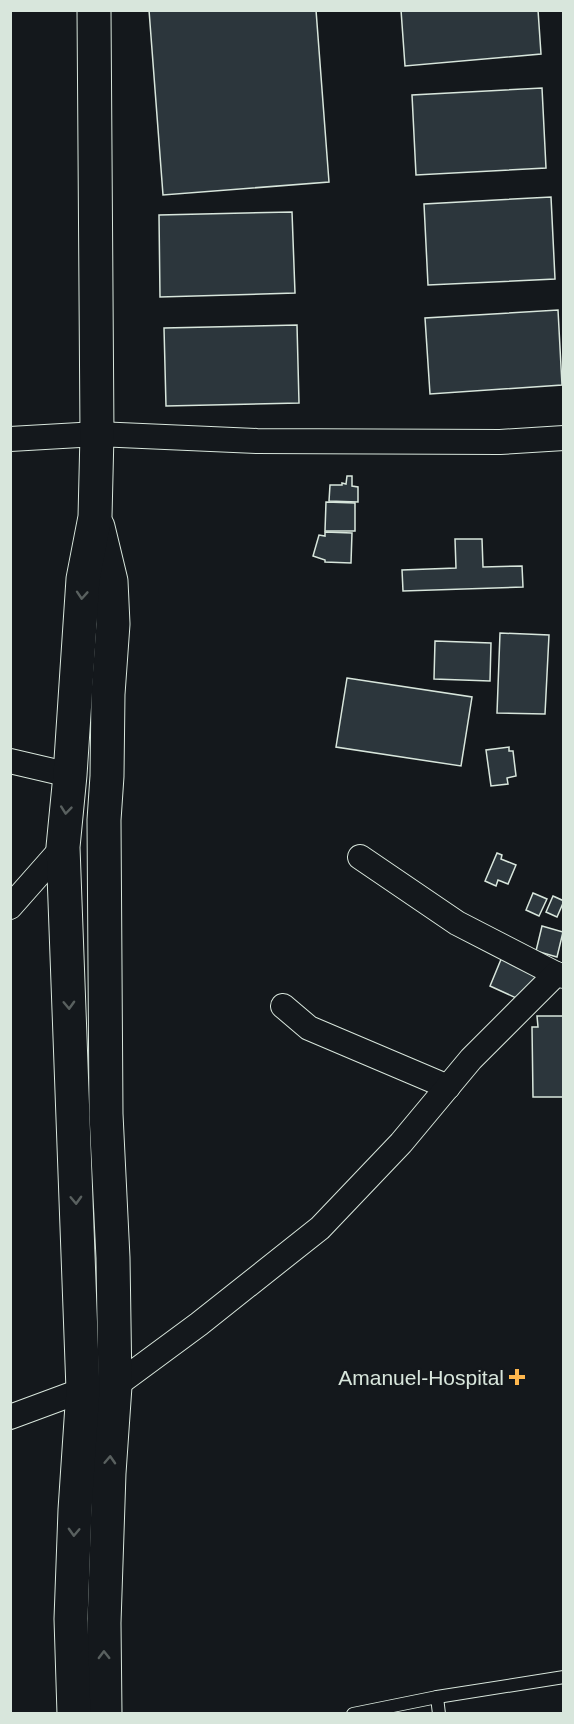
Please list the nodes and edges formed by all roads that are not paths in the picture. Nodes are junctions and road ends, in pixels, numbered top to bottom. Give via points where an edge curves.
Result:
1 (94, 10) edge
2 (110, 10) edge
3 (104, 434) junction
4 (564, 438) edge
5 (10, 440) edge
6 (95, 517) junction
7 (111, 581) junction
8 (10, 761) edge
9 (70, 775) junction
10 (63, 847) junction
11 (360, 857) dead end
12 (10, 907) edge
13 (560, 975) edge
14 (283, 1006) dead end
15 (448, 1087) junction
16 (99, 1388) junction
17 (10, 1417) edge
18 (564, 1677) edge
19 (437, 1697) junction
20 (74, 1713) edge
21 (105, 1713) edge
22 (353, 1713) edge
23 (439, 1713) edge

1 - 3 main road
2 - 3 main road
3 - 4 street via 256,441 500,442
3 - 5 street
3 - 6 main road
3 - 7 main road
6 - 7 main road
6 -> 9 main road via 83,579
7 - 16 main road via 113,624 105,820 105,1091 113,1258
8 - 9 street
9 -> 10 main road
10 - 12 street
10 -> 16 main road
11 - 13 street via 457,922
13 - 15 street via 471,1059
14 - 15 street via 309,1028
15 - 16 street via 402,1143 320,1228 199,1324
16 - 17 street
16 -> 20 main road via 75,1510 71,1618
21 -> 16 main road via 110,1473
18 - 19 lane
19 - 22 lane
19 - 23 lane

